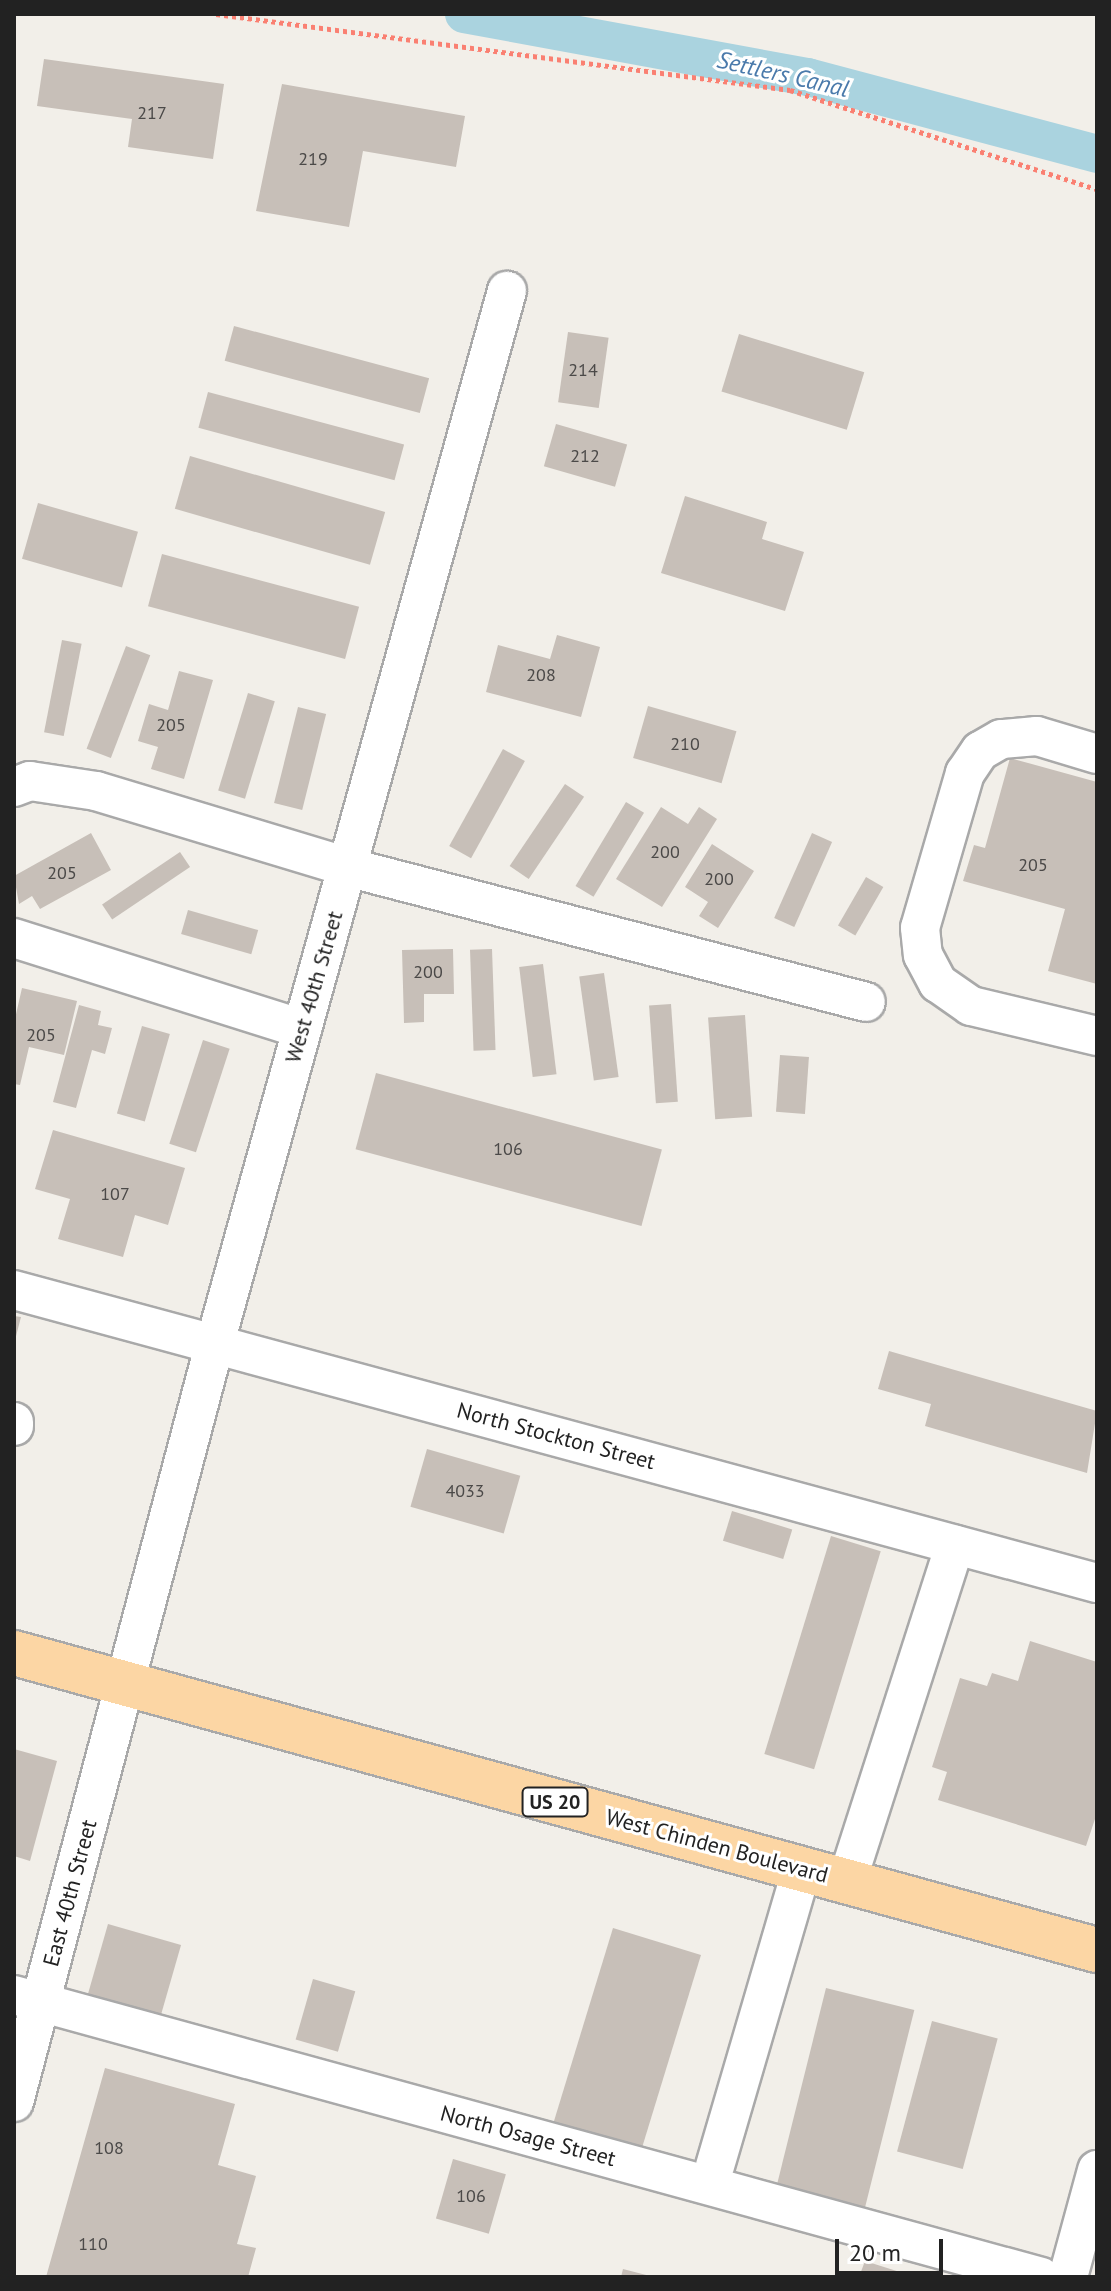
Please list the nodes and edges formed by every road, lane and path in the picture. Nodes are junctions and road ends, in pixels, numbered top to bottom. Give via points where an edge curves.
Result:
1 (216, 14) edge
2 (1097, 189) edge
3 (507, 291) dead end
4 (1097, 754) edge
5 (14, 787) edge
6 (347, 867) junction
7 (14, 938) edge
8 (866, 1002) dead end
9 (302, 1029) junction
10 (1097, 1036) edge
11 (14, 1290) edge
12 (215, 1343) junction
13 (955, 1545) junction
14 (1097, 1583) edge
15 (14, 1653) edge
16 (125, 1683) junction
17 (802, 1869) junction
18 (847, 1881) junction
19 (1097, 1950) edge
20 (28, 1998) edge
21 (14, 2102) edge
22 (1097, 2170) edge
23 (710, 2179) junction
24 (1041, 2277) edge
25 (1068, 2277) edge

1 - 2 path via 790,90
3 - 6 street, West 40th Street
4 - 10 street via 1037,736 1001,739 980,751 965,773 920,928 923,955 938,983 971,1006
5 - 6 street via 30,781 96,791
6 - 8 street
6 - 9 street, West 40th Street
7 - 9 street
9 - 12 street, West 40th Street
11 - 12 street, North Stockton Street
12 - 13 street, North Stockton Street
12 - 16 street, West 40th Street
13 - 14 street, North Stockton Street
13 - 18 street
15 - 16 main road, West Chinden Boulevard / US 20
16 - 17 main road, West Chinden Boulevard / US 20
16 - 20 street, East 40th Street
17 - 18 main road, West Chinden Boulevard / US 20
17 - 23 street
18 - 19 main road, West Chinden Boulevard / US 20
20 - 21 street, East 40th Street
20 - 23 street, North Osage Street
22 - 25 street
23 - 24 street, North Osage Street

